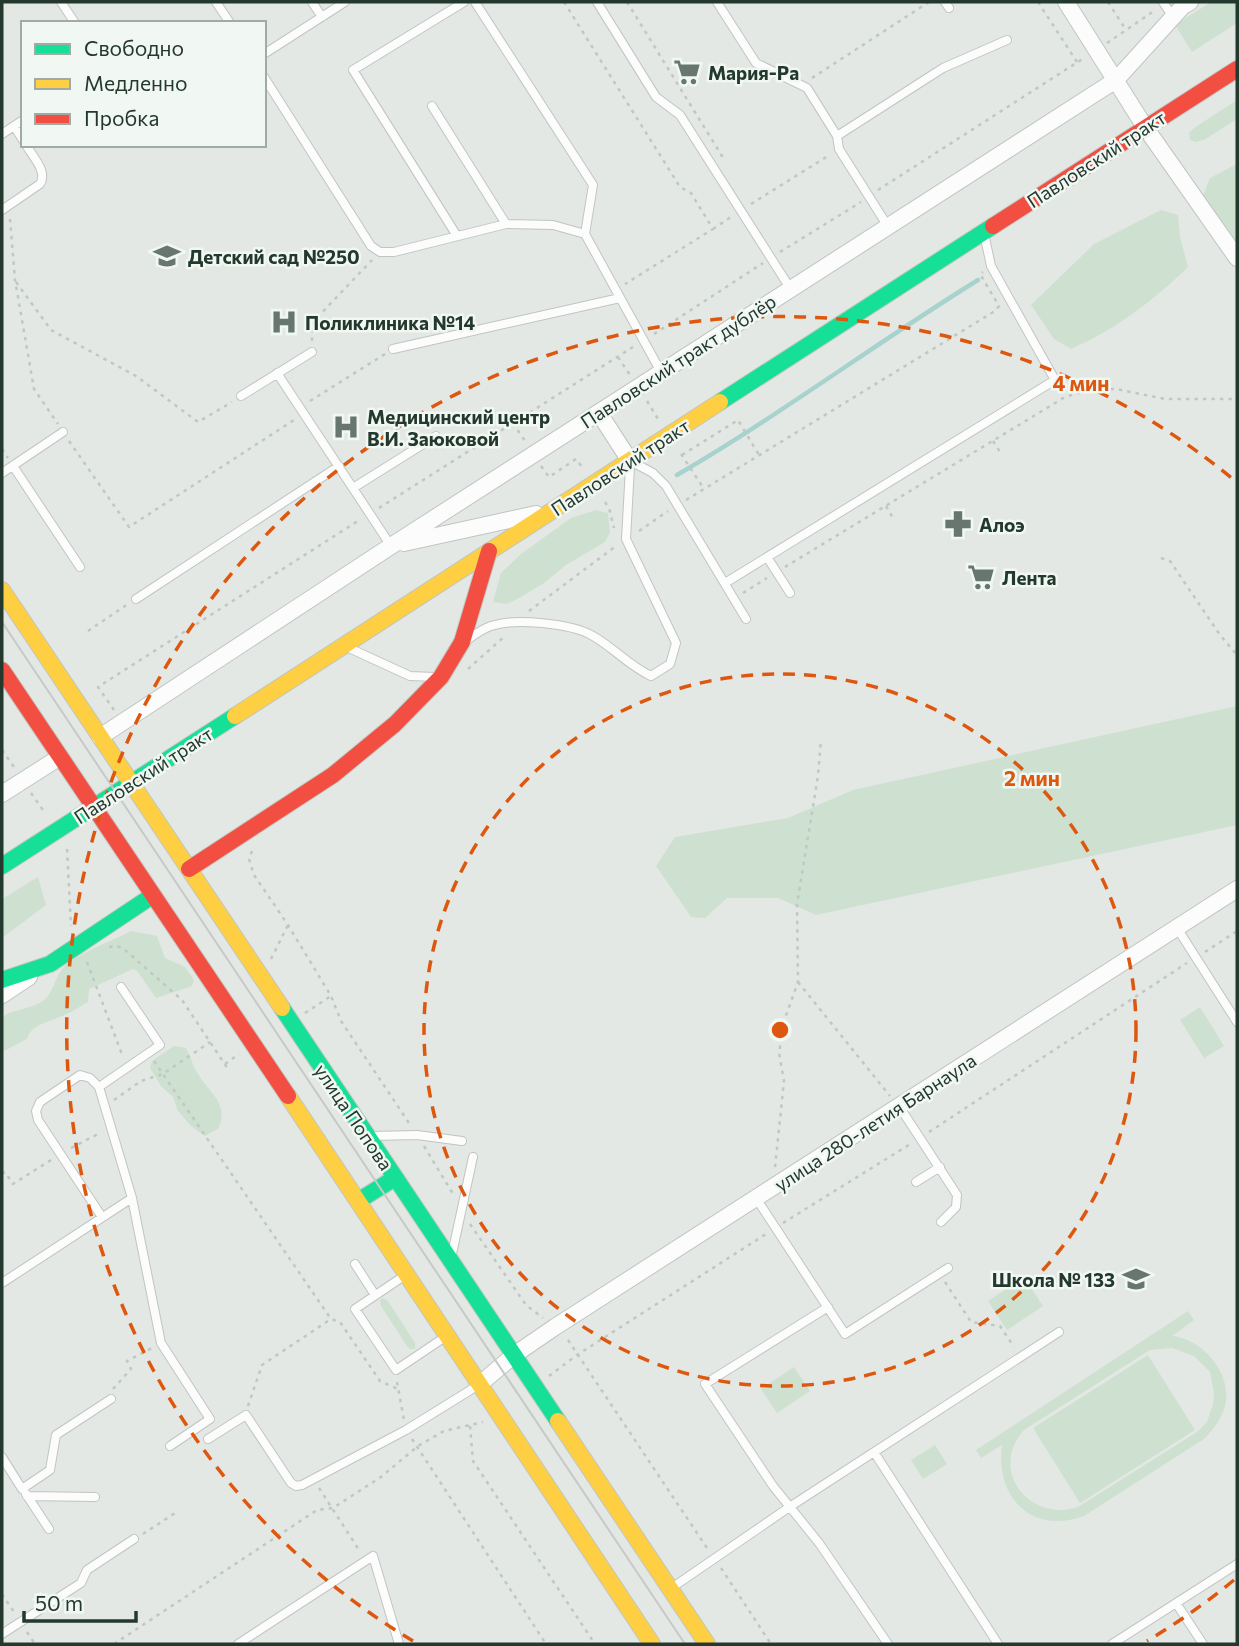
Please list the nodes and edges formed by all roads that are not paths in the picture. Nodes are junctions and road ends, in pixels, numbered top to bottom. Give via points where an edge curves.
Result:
1 (61, 2) edge
2 (216, 2) edge
3 (312, 2) edge
4 (345, 2) edge
5 (464, 2) edge
6 (475, 2) edge
7 (597, 2) edge
8 (717, 2) edge
9 (1066, 2) edge
10 (1190, 2) edge
11 (1167, 8) edge
12 (322, 17) junction
13 (74, 21) edge
14 (229, 21) edge
15 (1007, 40) dead end
16 (266, 53) edge
17 (1237, 69) edge
18 (266, 80) edge
19 (1116, 80) junction
20 (432, 106) dead end
21 (21, 121) edge
22 (14, 126) junction
23 (1145, 127) junction
24 (2, 134) edge
25 (837, 136) junction
26 (21, 137) edge
27 (27, 147) edge
28 (5, 208) edge
29 (506, 224) junction
30 (887, 225) junction
31 (984, 231) junction
32 (585, 234) junction
33 (457, 236) junction
34 (1237, 258) edge
35 (790, 288) junction
36 (618, 294) junction
37 (394, 349) road end
38 (312, 352) road end
39 (661, 372) junction
40 (277, 373) junction
41 (241, 396) road end
42 (598, 413) junction
43 (63, 432) road end
44 (436, 436) dead end
45 (630, 461) junction
46 (13, 466) junction
47 (339, 466) junction
48 (2, 474) edge
49 (353, 488) junction
50 (554, 510) junction
51 (391, 546) junction
52 (489, 551) junction
53 (767, 557) junction
54 (80, 567) dead end
55 (725, 583) junction
56 (2, 590) edge
57 (790, 593) dead end
58 (136, 599) road end
59 (746, 619) dead end
60 (462, 642) junction
61 (343, 646) junction
62 (2, 670) edge
63 (441, 677) junction
64 (100, 737) junction
65 (60, 757) junction
66 (131, 782) junction
67 (2, 794) edge
68 (93, 807) junction
69 (2, 866) edge
70 (189, 869) junction
71 (1237, 889) edge
72 (152, 896) junction
73 (1177, 929) junction
74 (50, 964) junction
75 (2, 980) edge
76 (121, 987) dead end
77 (2, 995) edge
78 (1237, 1022) edge
79 (99, 1087) junction
80 (899, 1106) junction
81 (367, 1136) junction
82 (462, 1141) dead end
83 (473, 1157) dead end
84 (940, 1167) junction
85 (395, 1178) junction
86 (916, 1182) dead end
87 (132, 1198) junction
88 (756, 1198) junction
89 (358, 1201) junction
90 (102, 1217) junction
91 (941, 1222) dead end
92 (450, 1261) junction
93 (355, 1264) dead end
94 (948, 1268) dead end
95 (407, 1274) junction
96 (2, 1283) edge
97 (375, 1295) junction
98 (828, 1307) junction
99 (1059, 1332) dead end
100 (448, 1335) junction
101 (514, 1355) junction
102 (480, 1384) junction
103 (110, 1399) road end
104 (208, 1439) dead end
105 (170, 1446) dead end
106 (874, 1452) junction
107 (2, 1457) edge
108 (25, 1492) junction
109 (95, 1497) dead end
110 (791, 1506) junction
111 (49, 1529) dead end
112 (134, 1539) road end
113 (1237, 1564) edge
114 (670, 1589) junction
115 (1176, 1603) junction
116 (2, 1634) edge
117 (238, 1644) edge
118 (400, 1644) edge
119 (652, 1644) edge
120 (707, 1644) edge
121 (888, 1644) edge
122 (998, 1644) edge
123 (1112, 1644) edge
124 (1203, 1644) edge

1 - 13 lane
2 - 14 lane
3 - 12 lane
4 - 12 lane
5 - 33 lane via 353,71
6 - 32 lane via 593,185
7 - 35 lane via 656,97 680,114
8 - 25 lane via 756,63 807,88
9 - 19 street
10 - 11 street, Павловский тракт дублёр
11 - 19 street, Павловский тракт дублёр
12 - 16 lane
15 - 25 lane via 943,68
17 - 23 main road, Павловский тракт
18 - 33 lane via 371,246 380,252 394,252
19 - 23 street
19 - 30 street, Павловский тракт дублёр
20 - 29 lane
21 - 22 lane
22 - 24 lane
22 - 26 lane
23 - 31 main road, Павловский тракт
23 - 34 street
25 - 30 lane via 839,149
27 - 28 lane via 43,180
29 - 32 lane via 553,225
29 - 33 lane
30 - 35 street, Павловский тракт дублёр
31 - 45 main road, Павловский тракт
31 - 53 lane via 991,267 1055,380
32 - 36 lane
35 - 39 street, Павловский тракт дублёр
36 - 37 lane
36 - 39 lane
38 - 40 lane
39 - 42 street, Павловский тракт дублёр
40 - 41 lane
40 - 47 lane
42 - 45 street
42 - 51 street, Павловский тракт дублёр
43 - 46 lane
44 - 49 lane
45 - 50 main road, Павловский тракт
45 - 55 lane via 666,486
45 - 60 lane via 626,539 676,643 670,664 651,676 586,632 520,621 491,626
46 - 48 lane
46 - 54 lane
47 - 49 lane
47 - 58 lane
49 - 51 lane
50 - 51 street
50 - 52 main road, Павловский тракт
51 - 64 street, Павловский тракт дублёр
52 - 60 main road
52 - 61 main road, Павловский тракт
53 - 55 lane
53 - 57 lane
55 - 59 lane
56 - 64 main road, улица Попова
60 - 63 main road
61 - 63 lane via 410,676
61 - 66 main road, Павловский тракт
62 - 65 main road
63 - 70 main road via 395,724 333,775
64 - 66 main road, улица Попова
65 - 67 street
65 - 68 main road
66 - 68 main road, Павловский тракт
66 - 70 main road, улица Попова
68 - 69 main road, Павловский тракт
68 - 72 main road
70 - 81 main road, улица Попова
71 - 73 street, улица 280-летия Барнаула
72 - 74 main road
72 - 89 main road
73 - 78 lane
73 - 80 street, улица 280-летия Барнаула
74 - 75 main road
74 - 77 street
76 - 79 lane via 160,1045
79 - 87 lane
79 - 90 lane via 80,1075 40,1102 36,1111
80 - 84 lane
80 - 88 street, улица 280-летия Барнаула
81 - 82 lane via 417,1135
81 - 85 main road, улица Попова
83 - 92 lane
84 - 86 lane
84 - 91 lane via 957,1195 956,1207
85 - 89 main road
85 - 92 main road, улица Попова
87 - 90 lane
87 - 105 lane via 160,1343 210,1419
88 - 98 lane
88 - 101 street, улица 280-летия Барнаула
89 - 95 main road
90 - 96 lane
92 - 101 main road, улица Попова
93 - 97 lane
94 - 98 lane via 845,1334
95 - 97 lane
95 - 100 main road
97 - 100 lane via 355,1309 396,1370
98 - 110 lane via 705,1384
99 - 106 lane
100 - 102 main road
101 - 102 street, улица 280-летия Барнаула
101 - 114 main road, улица Попова
102 - 104 lane via 406,1430 296,1486 246,1415
102 - 119 main road
103 - 108 lane via 56,1435 50,1470
106 - 110 lane
106 - 122 lane
107 - 108 lane
108 - 109 lane
108 - 111 lane
110 - 114 lane
110 - 121 lane
112 - 116 lane via 87,1570 81,1583
113 - 115 lane
114 - 120 main road, улица Попова
115 - 123 lane
115 - 124 lane
117 - 118 lane via 373,1556

